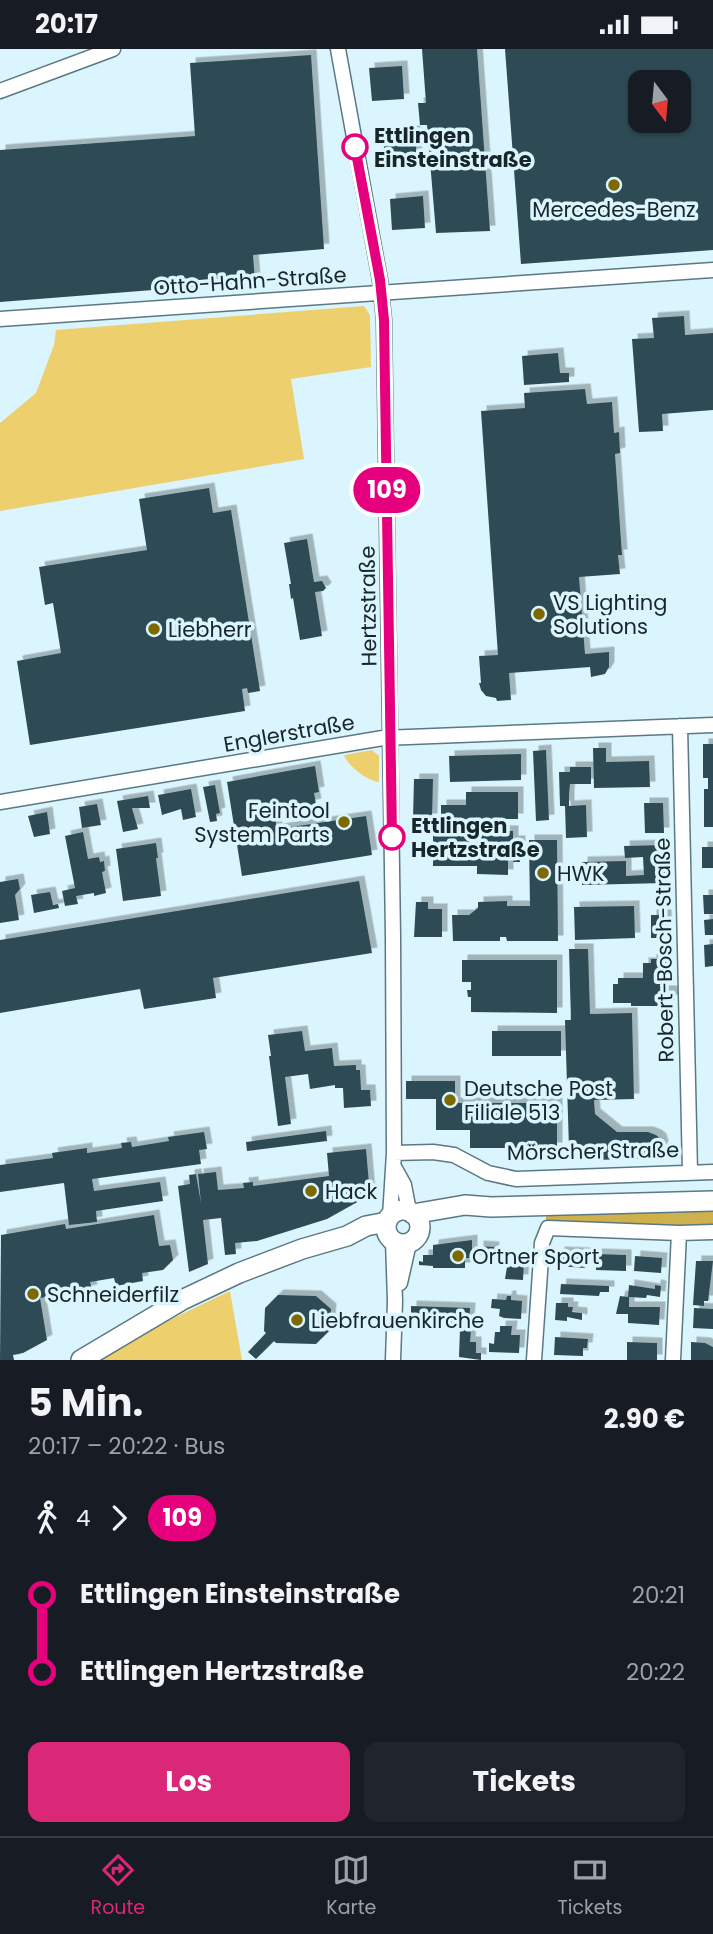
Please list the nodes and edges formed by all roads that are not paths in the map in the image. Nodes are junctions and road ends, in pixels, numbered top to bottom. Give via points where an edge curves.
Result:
1 (113, 49) edge
2 (338, 49) edge
3 (0, 92) edge
4 (713, 270) edge
5 (381, 293) junction
6 (0, 319) edge
7 (713, 725) edge
8 (680, 726) junction
9 (392, 738) junction
10 (0, 802) edge
11 (394, 1160) junction
12 (690, 1172) junction
13 (713, 1172) edge
14 (713, 1201) edge
15 (401, 1226) junction
16 (713, 1232) edge
17 (680, 1233) junction
18 (81, 1360) edge
19 (393, 1360) edge
20 (534, 1360) edge
21 (673, 1360) edge

1 - 3 street
2 - 5 street, Hertzstraße
4 - 5 street, Otto-Hahn-Straße
5 - 6 street, Otto-Hahn-Straße
5 - 9 street, Hertzstraße
7 - 8 street, Englerstraße
8 - 9 street, Englerstraße
8 - 12 street, Robert-Bosch-Straße
9 - 10 street, Englerstraße
9 - 11 street, Hertzstraße
11 - 12 street, Mörscher Straße via 433,1152 454,1155 488,1173 516,1179
11 - 15 street, Hertzstraße via 404,1185
12 - 13 street, Mörscher Straße
14 - 15 main road via 465,1205
15 - 18 main road via 366,1226 239,1273 182,1300
15 - 19 street, Hertzstraße
16 - 17 street
17 - 20 street via 548,1228 542,1243
17 - 21 street

